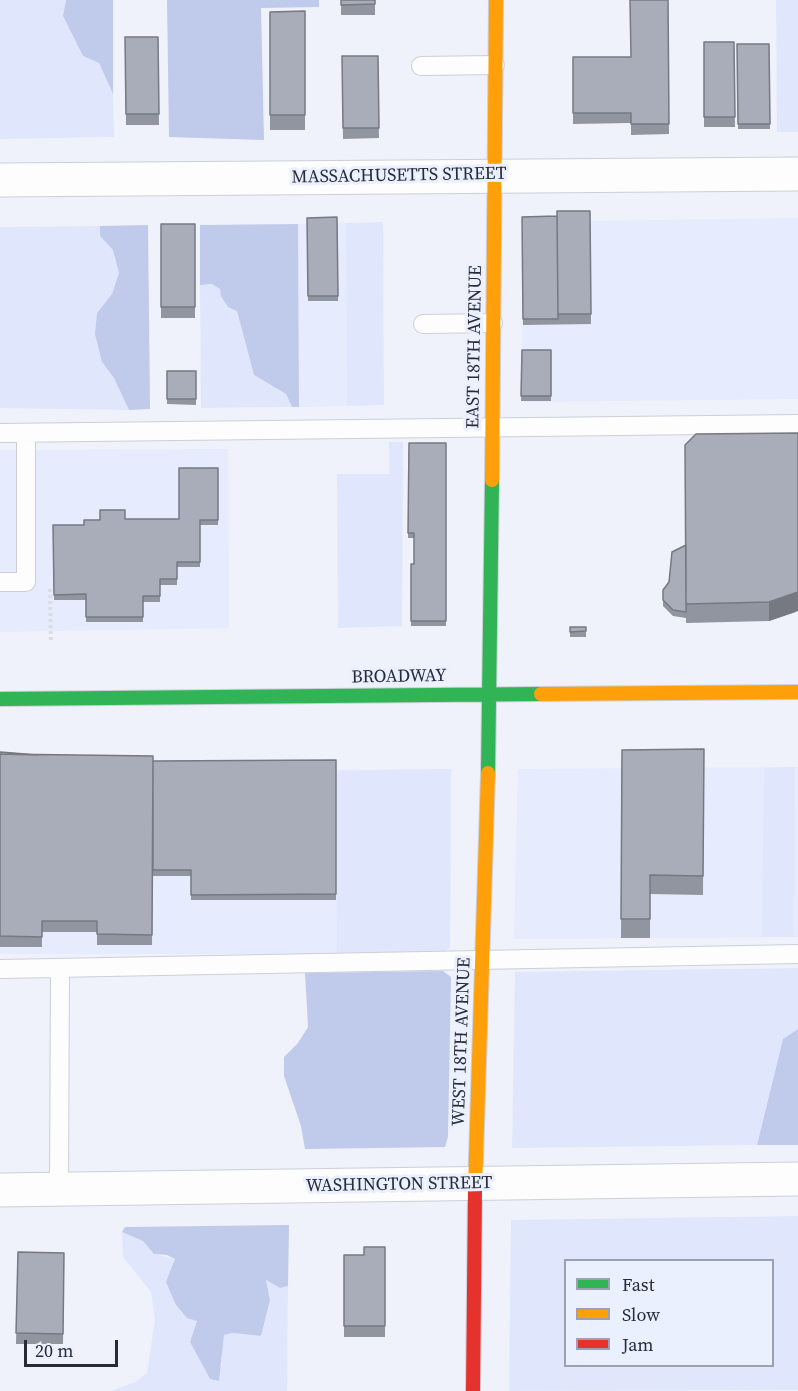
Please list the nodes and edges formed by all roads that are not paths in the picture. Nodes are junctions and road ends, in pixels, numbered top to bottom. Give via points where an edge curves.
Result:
1 (495, 0) edge
2 (495, 65) junction
3 (421, 66) dead end
4 (798, 174) edge
5 (494, 176) junction
6 (0, 180) edge
7 (493, 323) junction
8 (423, 324) dead end
9 (798, 424) edge
10 (492, 426) junction
11 (0, 433) edge
12 (26, 433) junction
13 (0, 582) edge
14 (798, 692) edge
15 (490, 694) junction
16 (0, 699) edge
17 (798, 954) edge
18 (482, 959) junction
19 (60, 968) junction
20 (0, 969) edge
21 (798, 1179) edge
22 (475, 1184) junction
23 (59, 1189) junction
24 (0, 1190) edge
25 (473, 1391) edge

1 - 2 street, EAST 18TH AVENUE
2 - 3 lane
2 - 5 street, EAST 18TH AVENUE
4 - 5 street, MASSACHUSETTS STREET
5 - 6 street, MASSACHUSETTS STREET
5 - 7 street, EAST 18TH AVENUE
7 - 8 lane
7 - 10 street, EAST 18TH AVENUE
9 - 10 lane
10 - 12 lane
10 - 15 street, EAST 18TH AVENUE
11 - 12 lane
12 - 13 lane via 26,582
14 - 15 street, BROADWAY
15 - 16 street, BROADWAY
15 - 18 street, WEST 18TH AVENUE
17 - 18 lane
18 - 19 lane
18 - 22 street, WEST 18TH AVENUE
19 - 20 lane
19 - 23 lane
21 - 22 street, WASHINGTON STREET
22 - 23 street, WASHINGTON STREET
22 - 25 street, WEST 18TH AVENUE
23 - 24 street, WASHINGTON STREET

